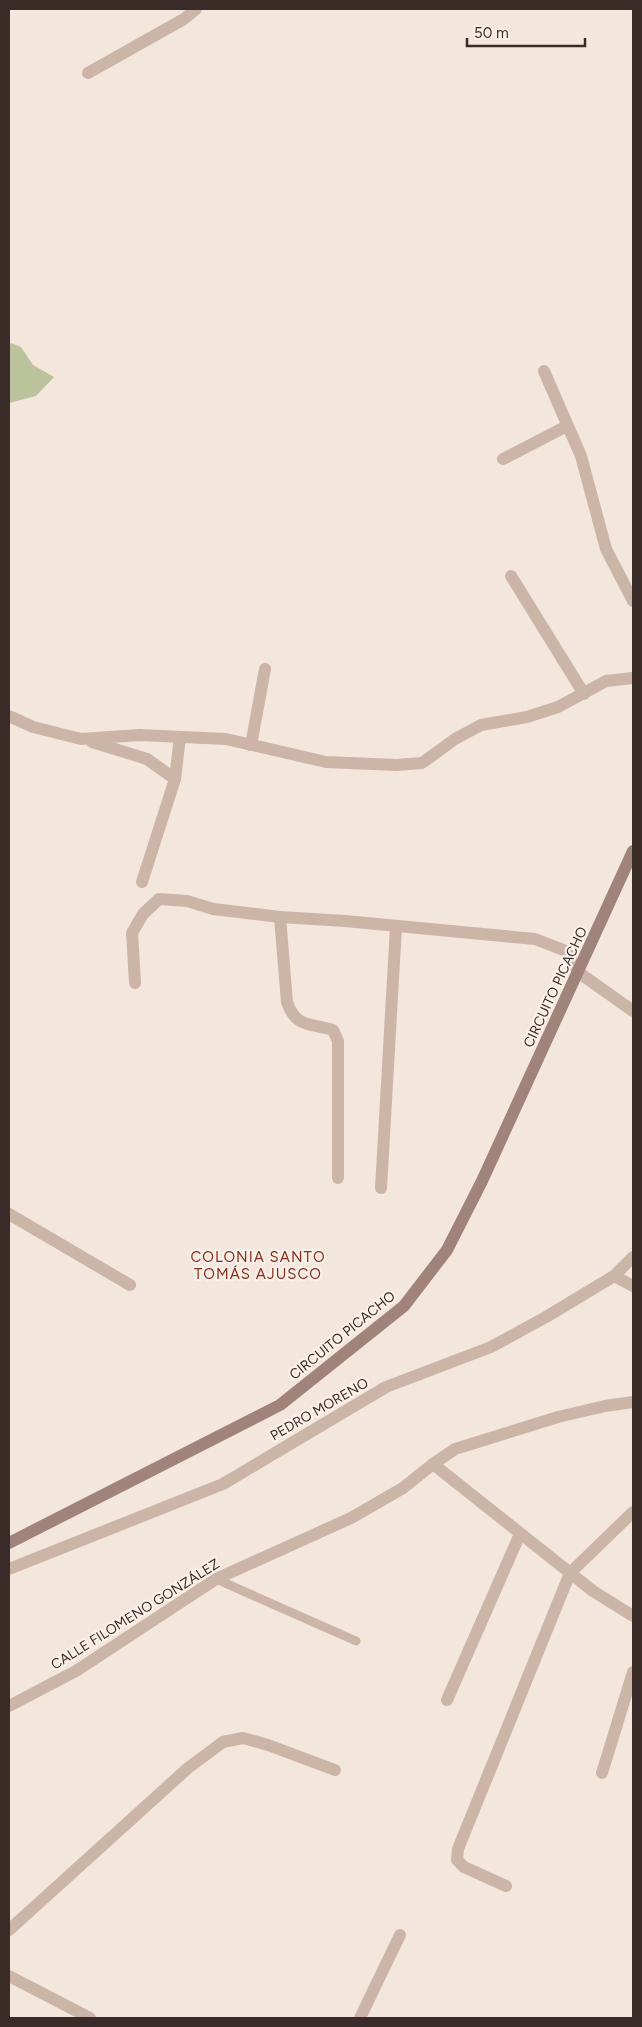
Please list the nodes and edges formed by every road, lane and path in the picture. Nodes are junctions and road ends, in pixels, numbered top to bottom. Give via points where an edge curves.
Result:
1 (196, 9) edge
2 (88, 73) dead end
3 (544, 371) dead end
4 (568, 426) junction
5 (503, 459) dead end
6 (511, 576) dead end
7 (633, 601) edge
8 (265, 669) dead end
9 (633, 678) edge
10 (584, 694) junction
11 (9, 716) edge
12 (180, 737) junction
13 (81, 739) junction
14 (251, 745) junction
15 (175, 779) junction
16 (633, 851) edge
17 (142, 882) dead end
18 (280, 917) junction
19 (396, 927) junction
20 (578, 972) junction
21 (135, 983) dead end
22 (633, 1011) edge
23 (338, 1178) dead end
24 (381, 1188) dead end
25 (9, 1214) edge
26 (633, 1257) edge
27 (614, 1276) junction
28 (130, 1285) dead end
29 (633, 1286) edge
30 (633, 1402) edge
31 (433, 1464) junction
32 (633, 1512) edge
33 (520, 1534) junction
34 (9, 1543) edge
35 (9, 1569) edge
36 (570, 1573) junction
37 (216, 1579) junction
38 (633, 1616) edge
39 (356, 1641) dead end
40 (633, 1672) edge
41 (447, 1700) dead end
42 (9, 1706) edge
43 (335, 1770) dead end
44 (602, 1773) dead end
45 (506, 1886) dead end
46 (9, 1930) edge
47 (400, 1935) dead end
48 (9, 1976) edge
49 (90, 2018) edge
50 (360, 2018) edge

1 - 2 street
3 - 4 street
4 - 5 street
4 - 7 street via 581,456 606,549
6 - 10 street
8 - 14 street
9 - 10 street via 606,681
10 - 14 street via 558,708 481,725 454,739 422,763 326,762
11 - 13 street via 33,727
12 - 13 street via 140,735
12 - 14 street
12 - 15 street
13 - 15 street via 148,759
15 - 17 street
16 - 20 main road, CIRCUITO PICACHO
18 - 19 street
18 - 21 street via 159,899 142,914 132,933
18 - 23 street via 287,1002 291,1014 299,1022 333,1030 338,1041
19 - 20 street via 535,939 566,950
19 - 24 street
20 - 22 street
20 - 34 main road, CIRCUITO PICACHO via 447,1250 404,1306 280,1405
25 - 28 street
26 - 27 street, PEDRO MORENO
27 - 29 street
27 - 35 street, PEDRO MORENO via 491,1348 386,1387 223,1484
30 - 31 street, CALLE FILOMENO GONZÁLEZ via 605,1406 504,1433 455,1449
31 - 33 street
31 - 37 street, CALLE FILOMENO GONZÁLEZ via 403,1488 351,1518
32 - 36 street
33 - 36 street
33 - 41 street
36 - 38 street
36 - 45 street via 458,1849 457,1860 464,1867
37 - 39 lane
37 - 42 street, CALLE FILOMENO GONZÁLEZ via 76,1671
40 - 44 street
43 - 46 street via 243,1738 223,1742 188,1768
47 - 50 street
48 - 49 street

